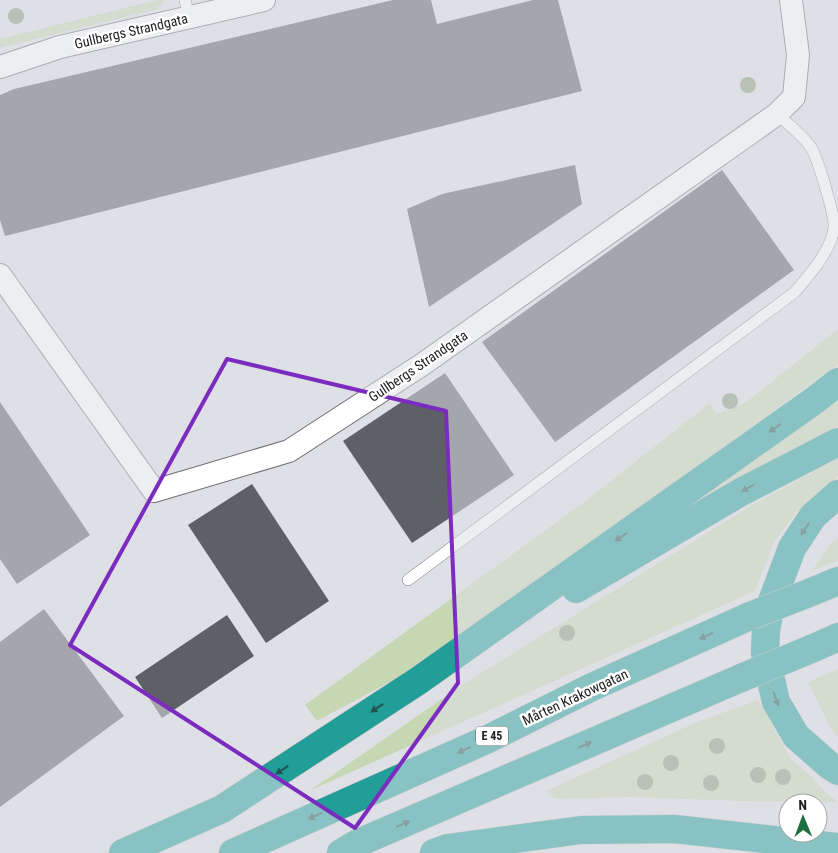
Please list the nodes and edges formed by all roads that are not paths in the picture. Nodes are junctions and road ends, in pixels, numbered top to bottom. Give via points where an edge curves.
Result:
1 (264, 0) edge
2 (791, 0) edge
3 (187, 9) edge
4 (0, 67) edge
5 (777, 114) junction
6 (0, 275) edge
7 (838, 382) edge
8 (838, 442) edge
9 (838, 494) edge
10 (408, 580) dead end
11 (838, 581) edge
12 (831, 641) edge
13 (418, 681) junction
14 (838, 771) edge
15 (838, 847) edge
16 (349, 848) edge
17 (122, 853) edge
18 (232, 853) edge
19 (332, 853) edge
20 (434, 853) edge
21 (494, 853) edge

1 - 3 street, Gullbergs Strandgata
2 - 5 street, Gullbergs Strandgata via 798,56 794,97
3 - 4 street, Gullbergs Strandgata
5 - 6 street, Gullbergs Strandgata via 423,364 289,451 154,491
5 - 10 lane via 811,147 822,178 834,227 818,264 795,292
7 -> 13 highway
8 -> 13 highway via 741,492
9 -> 14 highway via 813,516 792,548 771,604 765,653 776,702 796,736
11 -> 18 highway, Mårten Krakowgatan / E 45, bridge via 750,616 592,687 486,740
16 -> 12 highway, bridge
13 -> 17 highway via 222,809
15 - 20 highway via 674,829 581,830 448,848
15 - 21 highway via 690,837 590,838
16 - 19 highway

